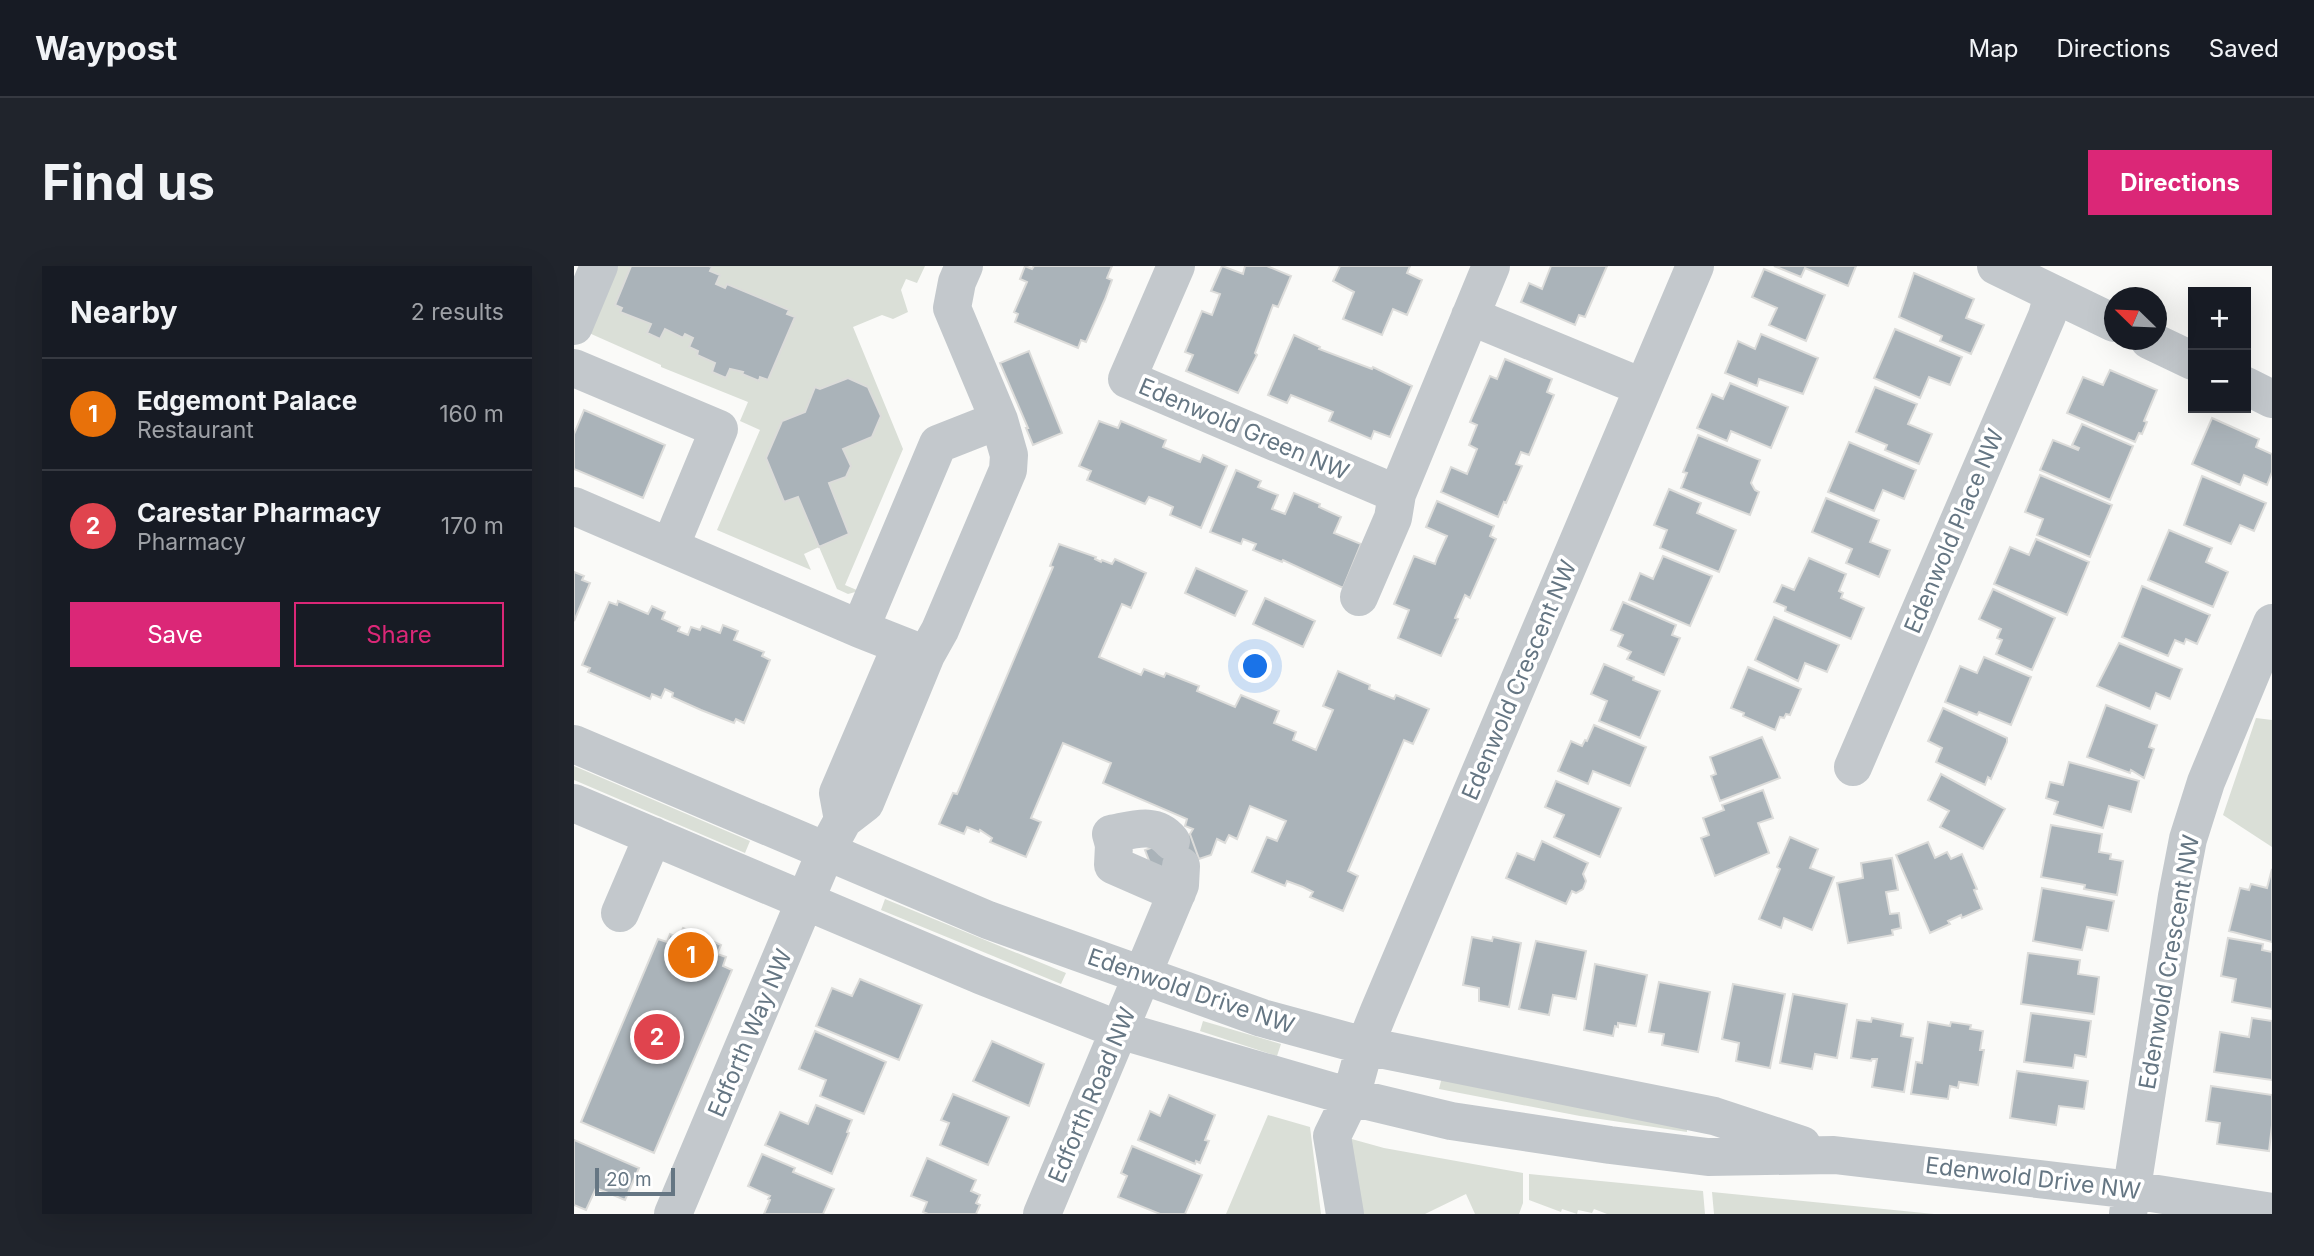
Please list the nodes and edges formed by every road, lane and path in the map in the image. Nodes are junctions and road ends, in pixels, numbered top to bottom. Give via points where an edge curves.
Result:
1 (599, 266) edge
2 (964, 266) edge
3 (1176, 266) edge
4 (1492, 266) edge
5 (1695, 266) edge
6 (1996, 266) edge
7 (2053, 294) junction
8 (1470, 316) junction
9 (2104, 318) edge
10 (574, 326) edge
11 (2167, 349) edge
12 (2188, 359) edge
13 (574, 368) edge
14 (1642, 387) junction
15 (2251, 388) edge
16 (2272, 399) edge
17 (999, 420) junction
18 (1397, 494) junction
19 (574, 506) edge
20 (670, 547) junction
21 (1359, 597) dead end
22 (2272, 623) edge
23 (860, 629) junction
24 (913, 651) junction
25 (574, 744) edge
26 (1853, 766) dead end
27 (574, 803) edge
28 (653, 836) junction
29 (835, 836) junction
30 (1176, 867) dead end
31 (805, 901) junction
32 (620, 913) dead end
33 (1142, 977) junction
34 (1119, 1030) junction
35 (1365, 1046) junction
36 (1351, 1097) junction
37 (1834, 1155) junction
38 (2130, 1202) edge
39 (2272, 1212) edge
40 (673, 1214) edge
41 (1042, 1214) edge
42 (1345, 1214) edge

1 - 10 street
2 - 17 street via 952,308
3 - 18 street, Edenwold Green NW via 1127,379
4 - 8 street
5 - 14 street, Edenwold Crescent NW
6 - 7 street
7 - 9 street
7 - 26 street, Edenwold Place NW
8 - 14 street
8 - 18 street
11 - 12 street
13 - 20 street via 719,429
14 - 35 street, Edenwold Crescent NW
15 - 16 street
17 - 23 street via 938,444
17 - 24 street via 1010,455 1008,470 940,629
18 - 21 street via 1393,518
19 - 20 street
20 - 23 street
22 - 38 street, Edenwold Crescent NW via 2206,782 2188,839
23 - 24 street
24 - 29 street via 865,803
25 - 29 street, Edenwold Drive NW
27 - 28 street, Edenwold Drive NW
28 - 31 street, Edenwold Drive NW
28 - 32 street
29 - 31 street, Edforth Way NW
29 - 33 street, Edenwold Drive NW via 988,920
30 - 33 street, Edforth Road NW
31 - 34 street, Edenwold Drive NW
31 - 40 street, Edforth Way NW
33 - 34 street, Edforth Road NW
33 - 35 street, Edenwold Drive NW via 1262,1018
34 - 36 street, Edenwold Drive NW
34 - 41 street, Edforth Road NW
35 - 36 street, Edenwold Crescent NW
35 - 37 street, Edenwold Drive NW via 1714,1116
36 - 37 street, Edenwold Drive NW via 1451,1121 1708,1157
36 - 42 street, Edenwold Crescent NW via 1332,1136
37 - 38 street, Edenwold Drive NW
38 - 39 street, Edenwold Drive NW

